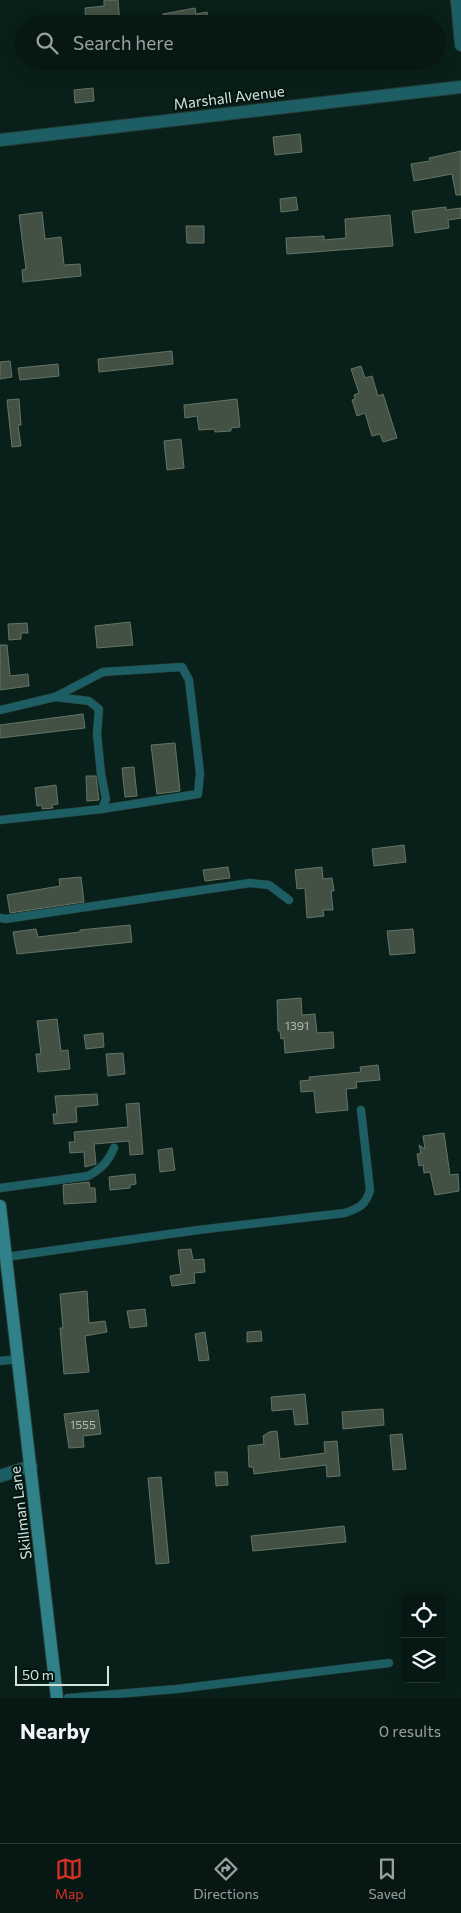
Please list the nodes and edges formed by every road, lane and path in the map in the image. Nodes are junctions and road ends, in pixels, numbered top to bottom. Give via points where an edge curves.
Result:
1 (457, 0) edge
2 (461, 45) edge
3 (461, 87) edge
4 (0, 140) edge
5 (55, 697) junction
6 (0, 710) edge
7 (102, 809) junction
8 (0, 820) edge
9 (289, 900) dead end
10 (0, 918) edge
11 (361, 1110) dead end
12 (114, 1148) dead end
13 (0, 1188) edge
14 (0, 1206) edge
15 (6, 1257) junction
16 (18, 1360) junction
17 (0, 1361) edge
18 (31, 1466) junction
19 (0, 1476) edge
20 (389, 1663) dead end
21 (58, 1698) edge
22 (68, 1698) edge

1 - 2 street
3 - 4 street, Marshall Avenue
5 - 6 lane
5 - 7 lane via 89,701 99,708 98,749 106,799
5 - 7 lane via 103,672 182,667 189,680 200,774 198,794
7 - 8 lane
9 - 10 lane via 269,886 250,884
11 - 15 lane via 370,1190 367,1201 352,1211
12 - 13 lane via 100,1170 88,1176
14 - 15 street, Skillman Lane
15 - 16 street, Skillman Lane
16 - 17 lane
16 - 18 street, Skillman Lane
18 - 19 street
18 - 21 street, Skillman Lane
20 - 22 lane via 223,1684

